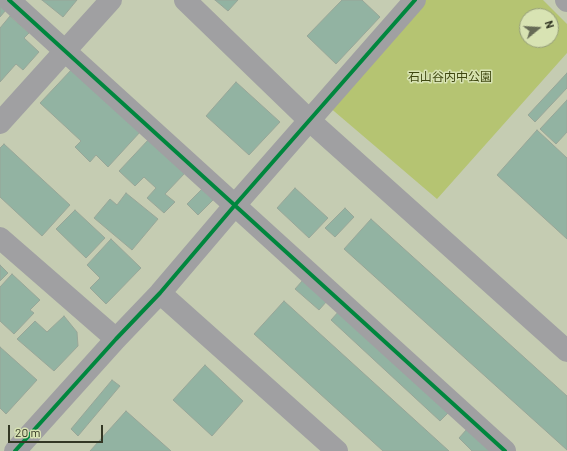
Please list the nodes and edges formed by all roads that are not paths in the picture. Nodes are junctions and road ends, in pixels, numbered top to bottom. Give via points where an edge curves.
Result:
1 (9, 0) edge
2 (111, 0) edge
3 (185, 0) edge
4 (415, 0) edge
5 (66, 51) junction
6 (2, 117) edge
7 (309, 120) junction
8 (235, 205) junction
9 (0, 238) edge
10 (160, 293) junction
11 (116, 339) junction
12 (567, 351) edge
13 (15, 451) edge
14 (337, 451) edge
15 (505, 451) edge

1 - 5 street
2 - 5 street
3 - 7 street
4 - 7 street
5 - 6 street
5 - 8 street
7 - 8 street
7 - 12 street
8 - 10 street
8 - 15 street
9 - 11 street
10 - 11 street
10 - 14 street
11 - 13 street

